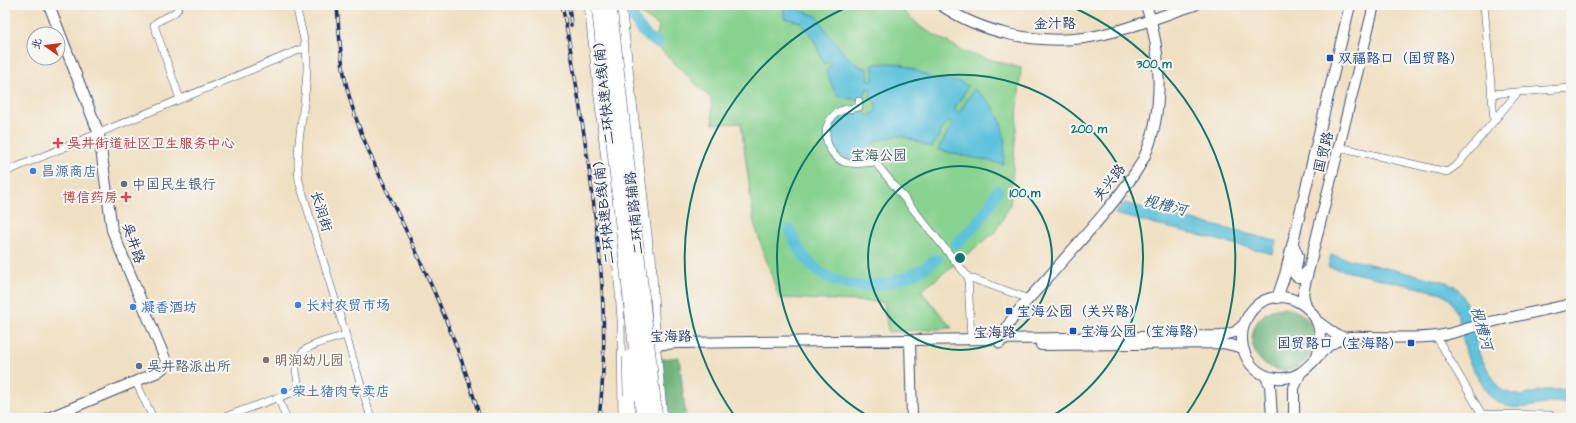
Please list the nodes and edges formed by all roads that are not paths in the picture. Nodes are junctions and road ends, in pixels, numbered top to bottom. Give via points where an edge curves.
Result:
1 (49, 5) edge
2 (179, 5) edge
3 (296, 5) edge
4 (588, 5) edge
5 (597, 5) edge
6 (610, 5) edge
7 (614, 5) edge
8 (619, 5) edge
9 (624, 5) edge
10 (941, 5) edge
11 (1146, 5) edge
12 (1195, 5) edge
13 (1350, 5) edge
14 (1374, 5) edge
15 (1484, 5) edge
16 (1151, 19) junction
17 (602, 32) dead end
18 (306, 47) junction
19 (625, 48) junction
20 (1571, 88) edge
21 (1518, 92) junction
22 (1491, 94) junction
23 (180, 99) junction
24 (860, 101) dead end
25 (1494, 120) junction
26 (99, 134) junction
27 (1338, 147) junction
28 (5, 172) edge
29 (1293, 244) junction
30 (626, 268) junction
31 (1308, 269) junction
32 (968, 277) junction
33 (1277, 298) junction
34 (1029, 299) junction
35 (1571, 304) edge
36 (1306, 306) junction
37 (1317, 321) junction
38 (1243, 325) junction
39 (346, 335) junction
40 (1436, 336) junction
41 (1345, 338) junction
42 (971, 339) junction
43 (1001, 342) junction
44 (910, 344) junction
45 (649, 347) junction
46 (1243, 348) junction
47 (621, 350) junction
48 (1316, 358) junction
49 (1300, 374) junction
50 (1265, 375) junction
51 (136, 382) junction
52 (279, 399) junction
53 (1550, 415) dead end
54 (1484, 416) edge
55 (48, 418) edge
56 (153, 418) edge
57 (222, 418) edge
58 (286, 418) edge
59 (371, 418) edge
60 (622, 418) edge
61 (631, 418) edge
62 (643, 418) edge
63 (656, 418) edge
64 (664, 418) edge
65 (912, 418) edge
66 (1272, 418) edge
67 (1294, 418) edge

1 - 26 main road, 吴井路
2 - 23 street via 175,13 157,21 154,26
3 - 18 street, 长润街
4 - 47 street, 二环南路辅路 via 618,279
5 - 17 highway
5 - 30 highway, 二环快速B线(南), bridge
6 - 63 highway, 二环快速A线(南), bridge
7 - 19 highway
8 - 19 highway
9 - 45 street, 二环南路辅路 via 651,243
10 - 16 main road, 金汁路 via 983,27 1039,39 1084,38
11 - 16 main road, 关兴路
12 - 16 main road, 金汁路
13 - 29 main road, 国贸路
14 - 27 main road, 国贸路
15 - 22 street
16 - 34 main road, 关兴路 via 1158,67 1159,98 1148,146 1136,172
18 - 23 street
18 - 39 street, 长润街 via 307,64 298,154 299,181
19 - 45 highway via 646,244
20 - 21 street
21 - 22 street
21 - 25 street
22 - 25 street
23 - 26 street
24 - 32 street via 859,107 840,111 832,118 826,132 830,148 835,156 844,162 875,162
25 - 27 street via 1458,164 1447,172
26 - 28 street
26 - 51 main road, 吴井路 via 112,230 166,361 165,366 158,372
27 - 31 main road, 国贸路
29 - 31 main road via 1298,256 1295,274 1302,277
29 - 33 main road, 国贸路
30 - 61 highway, bridge
30 - 62 highway, 二环快速B线(南), bridge
31 - 36 main road, 国贸路 via 1303,294
32 - 34 street
32 - 42 street
33 - 36 main road via 1297,301
33 - 38 main road via 1256,307
34 - 43 main road, 关兴路 via 1008,325
35 - 40 main road
36 - 37 main road
37 - 41 main road
37 - 48 main road via 1321,337
38 - 43 main road, 宝海路 via 1235,332 1221,336
38 - 46 main road
39 - 52 street via 300,353 295,365 298,389
39 - 59 street, 长润街
40 - 41 main road
40 - 54 street
41 - 48 main road via 1328,346
42 - 43 main road, 宝海路
42 - 44 main road, 宝海路
43 - 44 main road, 宝海路
43 - 46 main road, 宝海路 via 1222,343
44 - 45 main road, 宝海路
44 - 65 main road
45 - 47 street
45 - 64 street, 二环南路辅路
46 - 50 main road via 1247,359
47 - 60 street, 二环南路辅路
48 - 49 main road
49 - 50 main road via 1288,378
49 - 67 main road via 1294,388
50 - 66 main road via 1270,385
51 - 55 main road, 吴井路
51 - 56 street
52 - 57 street
52 - 58 street
53 - 54 street

